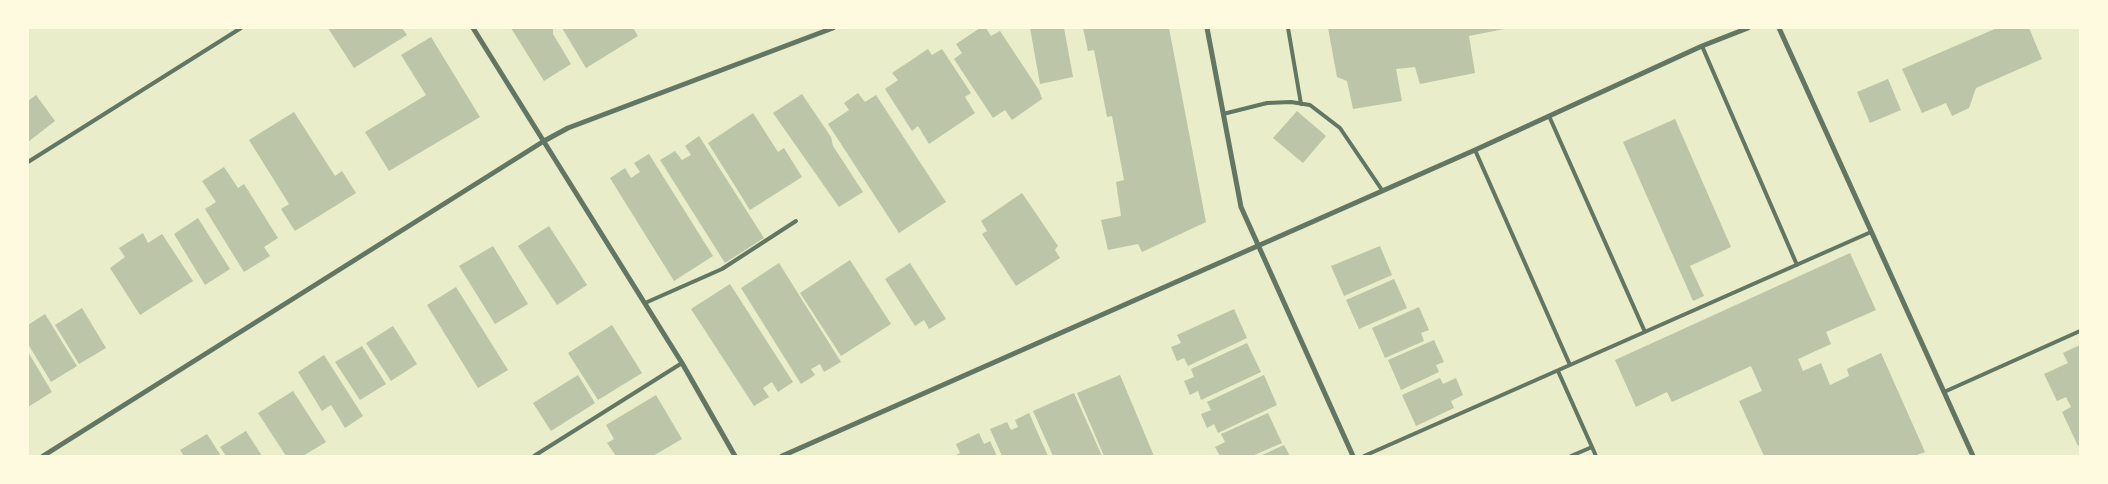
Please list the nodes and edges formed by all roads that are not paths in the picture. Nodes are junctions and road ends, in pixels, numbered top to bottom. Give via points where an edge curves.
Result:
1 (241, 28) edge
2 (473, 28) edge
3 (833, 28) edge
4 (1206, 28) edge
5 (1288, 28) edge
6 (1748, 28) edge
7 (1779, 28) edge
8 (1702, 46) junction
9 (1301, 104) junction
10 (1223, 114) junction
11 (1549, 116) junction
12 (544, 141) junction
13 (1475, 150) junction
14 (28, 162) edge
15 (1382, 190) junction
16 (796, 221) dead end
17 (1871, 232) junction
18 (1258, 246) junction
19 (1797, 265) junction
20 (644, 303) junction
21 (2080, 331) edge
22 (1645, 332) junction
23 (682, 364) junction
24 (1570, 365) junction
25 (1558, 371) junction
26 (1944, 392) junction
27 (1592, 447) junction
28 (43, 456) edge
29 (534, 456) edge
30 (735, 456) edge
31 (782, 456) edge
32 (1353, 456) edge
33 (1364, 456) edge
34 (1571, 456) edge
35 (1596, 456) edge
36 (1973, 456) edge

1 - 14 lane
2 - 12 street
3 - 12 street via 568,128
4 - 10 street
5 - 9 lane
6 - 8 street
7 - 17 street
8 - 11 street
8 - 19 lane
9 - 10 lane via 1267,103
9 - 15 lane via 1310,105 1340,128
10 - 18 street via 1241,207
11 - 13 street
11 - 22 lane
12 - 20 street
12 - 28 street
13 - 15 street
13 - 24 lane
15 - 18 street
16 - 20 lane via 722,269
17 - 19 lane
17 - 26 street
18 - 31 street
18 - 32 street
19 - 22 lane
20 - 23 street
21 - 26 lane
22 - 24 lane
23 - 29 lane
23 - 30 street
24 - 25 lane
25 - 27 lane
25 - 33 lane
26 - 36 street
27 - 34 lane
27 - 35 lane

